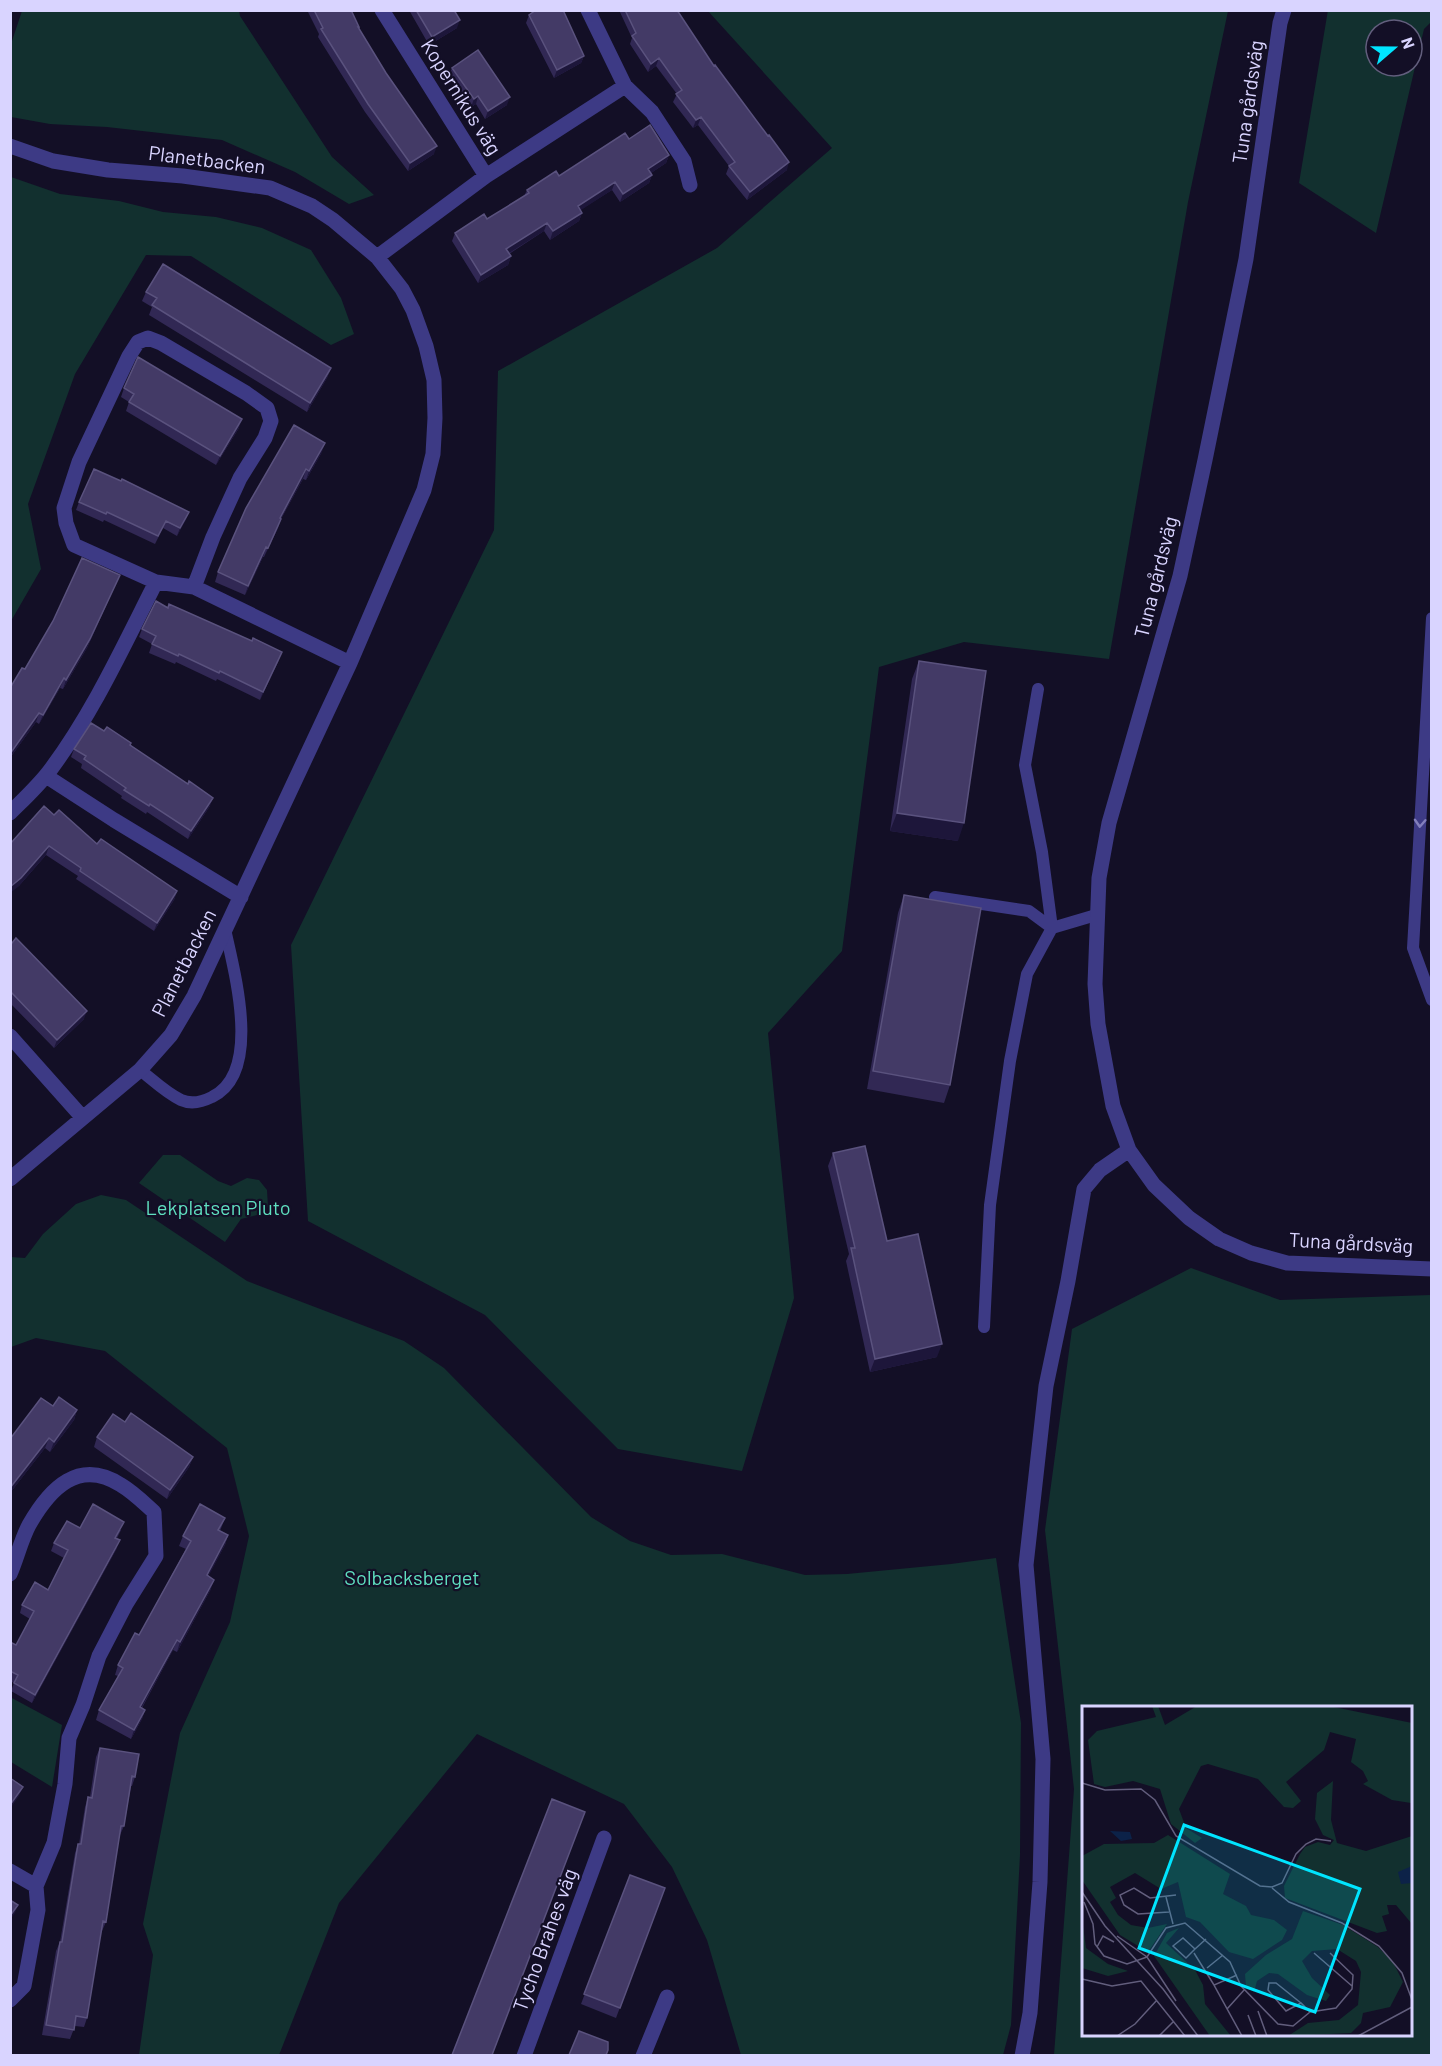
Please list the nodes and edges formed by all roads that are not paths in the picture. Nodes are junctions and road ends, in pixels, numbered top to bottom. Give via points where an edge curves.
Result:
1 (382, 10) edge
2 (588, 10) edge
3 (1284, 10) edge
4 (625, 86) junction
5 (10, 146) edge
6 (486, 176) junction
7 (690, 185) dead end
8 (377, 258) junction
9 (156, 582) junction
10 (194, 587) junction
11 (1431, 618) edge
12 (350, 663) junction
13 (1038, 689) dead end
14 (46, 776) junction
15 (10, 813) edge
16 (241, 897) junction
17 (935, 897) dead end
18 (1096, 915) junction
19 (225, 928) junction
20 (1052, 928) junction
21 (1431, 999) edge
22 (10, 1036) edge
23 (140, 1070) junction
24 (82, 1118) junction
25 (1129, 1150) junction
26 (10, 1179) edge
27 (1431, 1269) edge
28 (984, 1328) dead end
29 (10, 1574) edge
30 (604, 1838) dead end
31 (10, 1872) edge
32 (36, 1886) junction
33 (667, 1997) dead end
34 (10, 2000) edge
35 (524, 2055) edge
36 (643, 2055) edge
37 (1022, 2055) edge

1 - 6 street, Kopernikus väg
2 - 4 street
3 - 18 street, Tuna gårdsväg via 1246,259 1205,460 1180,576 1109,823
4 - 6 street, Kopernikus väg
4 - 7 street via 652,112 684,161
5 - 8 street, Planetbacken via 53,161 108,170 270,188 312,206
6 - 8 street, Kopernikus väg
8 - 12 street, Planetbacken via 402,289 426,346 434,380 433,454 424,490
9 - 10 street
9 - 10 street via 74,545 64,508 79,462 129,356 138,342 148,338 246,393 267,408 271,421 266,438 240,478
9 - 14 street via 93,704
10 - 12 street
11 -> 21 lane via 1413,948
12 - 16 street, Planetbacken
13 - 20 lane via 1024,765 1042,852
14 - 15 street
14 - 16 street, Planetbacken
16 - 19 street, Planetbacken
17 - 20 lane via 1029,911
18 - 20 lane
18 - 25 street, Tuna gårdsväg via 1098,1024 1113,1106
19 - 23 street, Planetbacken via 171,1035
19 - 23 lane via 239,992 241,1038 239,1065 223,1092 201,1103 183,1101
20 - 28 lane via 1027,974 1010,1061 990,1204
22 - 24 street
23 - 24 street, Planetbacken
24 - 26 street, Planetbacken
25 - 27 street, Tuna gårdsväg via 1154,1185 1189,1218 1219,1239 1251,1253 1287,1263
25 - 37 street via 1100,1170 1084,1189 1046,1386 1026,1565 1043,1759 1040,1882 1030,2013
29 - 32 street via 29,1526 50,1496 69,1479 89,1473 105,1477 154,1512 156,1556 99,1656 69,1738 54,1843
30 - 35 street, Tycho Brahes väg
31 - 32 street
32 - 34 street via 38,1910 24,1986
33 - 36 street

